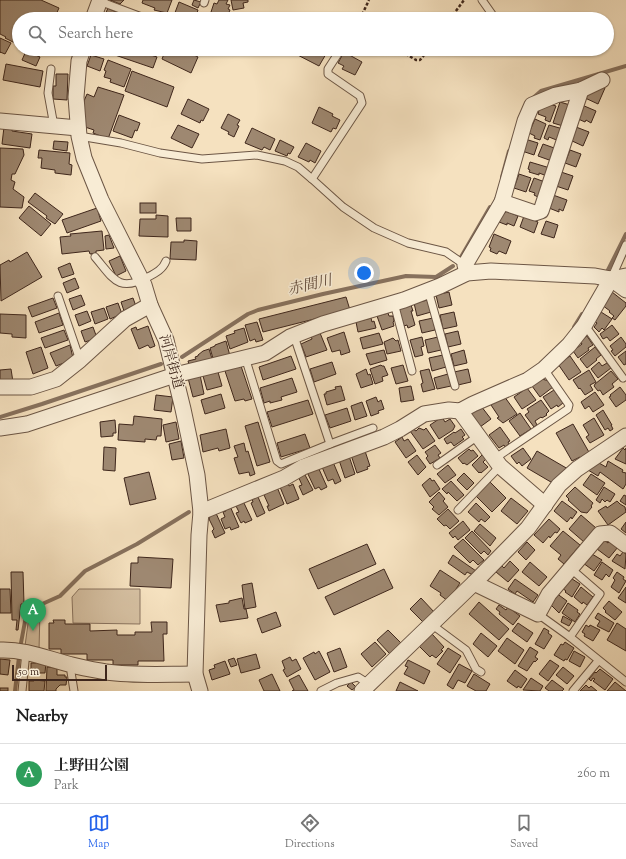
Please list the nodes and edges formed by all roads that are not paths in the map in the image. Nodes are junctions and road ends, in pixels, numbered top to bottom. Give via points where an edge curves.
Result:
1 (482, 0) edge
2 (99, 1) edge
3 (95, 12) edge
4 (128, 12) edge
5 (490, 12) edge
6 (81, 56) edge
7 (336, 56) edge
8 (51, 69) dead end
9 (602, 80) dead end
10 (582, 90) junction
11 (0, 121) edge
12 (54, 127) junction
13 (78, 132) junction
14 (312, 179) junction
15 (502, 202) junction
16 (626, 245) edge
17 (95, 257) dead end
18 (166, 261) dead end
19 (466, 269) junction
20 (626, 276) edge
21 (611, 279) junction
22 (142, 280) junction
23 (428, 290) junction
24 (626, 290) edge
25 (58, 296) dead end
26 (394, 303) junction
27 (150, 305) junction
28 (584, 326) junction
29 (294, 336) junction
30 (245, 358) junction
31 (80, 360) junction
32 (544, 369) junction
33 (412, 371) dead end
34 (175, 375) junction
35 (623, 378) dead end
36 (455, 386) dead end
37 (0, 387) edge
38 (460, 411) junction
39 (0, 428) edge
40 (373, 428) dead end
41 (478, 436) junction
42 (626, 436) edge
43 (330, 444) junction
44 (497, 462) junction
45 (437, 465) dead end
46 (545, 505) junction
47 (458, 510) dead end
48 (200, 512) junction
49 (626, 545) edge
50 (570, 568) junction
51 (474, 583) junction
52 (538, 614) junction
53 (431, 624) junction
54 (570, 637) junction
55 (0, 650) edge
56 (26, 652) junction
57 (598, 661) junction
58 (73, 666) junction
59 (481, 672) dead end
60 (195, 674) junction
61 (626, 682) edge
62 (368, 688) edge
63 (22, 691) edge
64 (74, 691) edge
65 (200, 691) edge
66 (321, 691) edge
67 (573, 691) edge

1 - 5 lane
2 - 3 street
2 - 4 lane
6 - 13 street, 河岸街道 via 76,97
7 - 14 lane via 328,69 328,74 360,96 362,103
8 - 12 lane via 48,93
9 - 10 street
10 - 15 street via 556,95 532,105
10 - 15 street via 542,211 535,213
11 - 12 street
12 - 13 street
13 - 14 lane via 160,153 202,159 257,155 272,157 298,168
13 - 22 street, 河岸街道 via 84,158 101,200
14 - 19 lane via 343,207 374,228 408,243 446,252
15 - 19 street
16 - 21 lane
17 - 22 lane via 113,279 122,284
18 - 22 lane via 164,267
19 - 21 street
19 - 23 street
20 - 21 street
21 - 24 street
21 - 28 street
22 - 27 street, 河岸街道
23 - 26 street
23 - 36 lane
25 - 31 lane
26 - 29 street via 323,324
26 - 33 lane
27 - 31 street via 125,319
27 - 34 street, 河岸街道 via 166,340
28 - 32 street
28 - 35 lane
29 - 30 street via 265,353
29 - 43 lane
30 - 34 street
30 - 43 lane via 276,461 281,464
31 - 37 street via 56,379 31,387
32 - 38 street via 528,380
32 - 44 lane via 569,405 568,409
34 - 39 street via 27,424
34 - 48 street, 河岸街道 via 197,475
38 - 41 street
38 - 48 street via 424,414 384,437 303,467 284,478
40 - 43 lane
41 - 44 street
41 - 45 lane
42 - 46 street via 559,485
44 - 46 street
44 - 47 lane
46 - 51 street via 528,528
48 - 60 street, 河岸街道
49 - 50 street via 610,534 600,534
50 - 52 street via 549,594
50 - 54 lane via 600,594
51 - 52 street
51 - 53 street
52 - 54 lane
53 - 59 lane via 466,650 476,669
53 - 62 street
54 - 57 lane
55 - 56 street
56 - 58 street
56 - 63 lane
57 - 61 lane
57 - 67 lane
58 - 60 street via 132,674
58 - 64 lane via 71,672
60 - 65 street, 河岸街道
62 - 66 lane via 358,677

